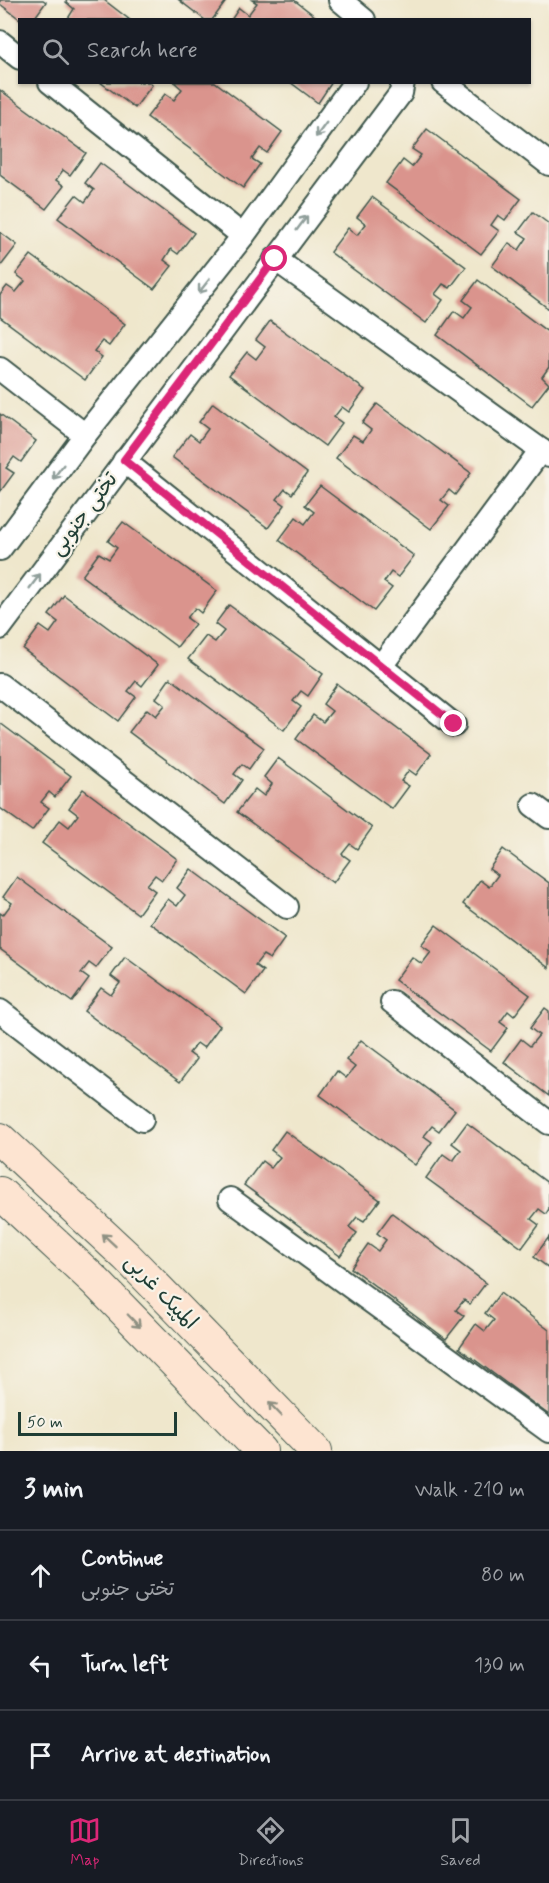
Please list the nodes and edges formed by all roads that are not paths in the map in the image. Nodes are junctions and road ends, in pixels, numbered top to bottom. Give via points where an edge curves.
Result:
1 (340, 0) edge
2 (362, 18) edge
3 (0, 42) edge
4 (18, 56) edge
5 (53, 84) edge
6 (354, 84) edge
7 (403, 84) edge
8 (446, 84) edge
9 (549, 164) edge
10 (243, 236) junction
11 (275, 259) junction
12 (0, 369) edge
13 (86, 435) junction
14 (545, 453) edge
15 (124, 460) junction
16 (0, 549) edge
17 (0, 628) edge
18 (381, 666) junction
19 (0, 685) edge
20 (454, 724) dead end
21 (287, 907) dead end
22 (392, 1002) dead end
23 (0, 1011) edge
24 (142, 1120) dead end
25 (549, 1124) edge
26 (0, 1139) edge
27 (0, 1194) edge
28 (230, 1199) dead end
29 (549, 1431) edge
30 (261, 1451) edge
31 (316, 1451) edge

1 - 2 street
3 - 4 street
5 - 10 street
6 -> 10 street
11 -> 7 street, تختی جنوبی via 401,93
8 - 9 street
10 -> 13 street
11 - 14 street
11 - 15 street, تختی جنوبی
12 - 13 street
13 -> 16 street
14 - 18 street
17 -> 15 street, تختی جنوبی
15 - 18 street
18 - 20 street
19 - 21 street
22 - 25 street
23 - 24 street
31 -> 26 street, المپیک غربی via 127,1257
27 -> 30 street, المپیک غربی via 96,1282
28 - 29 street

